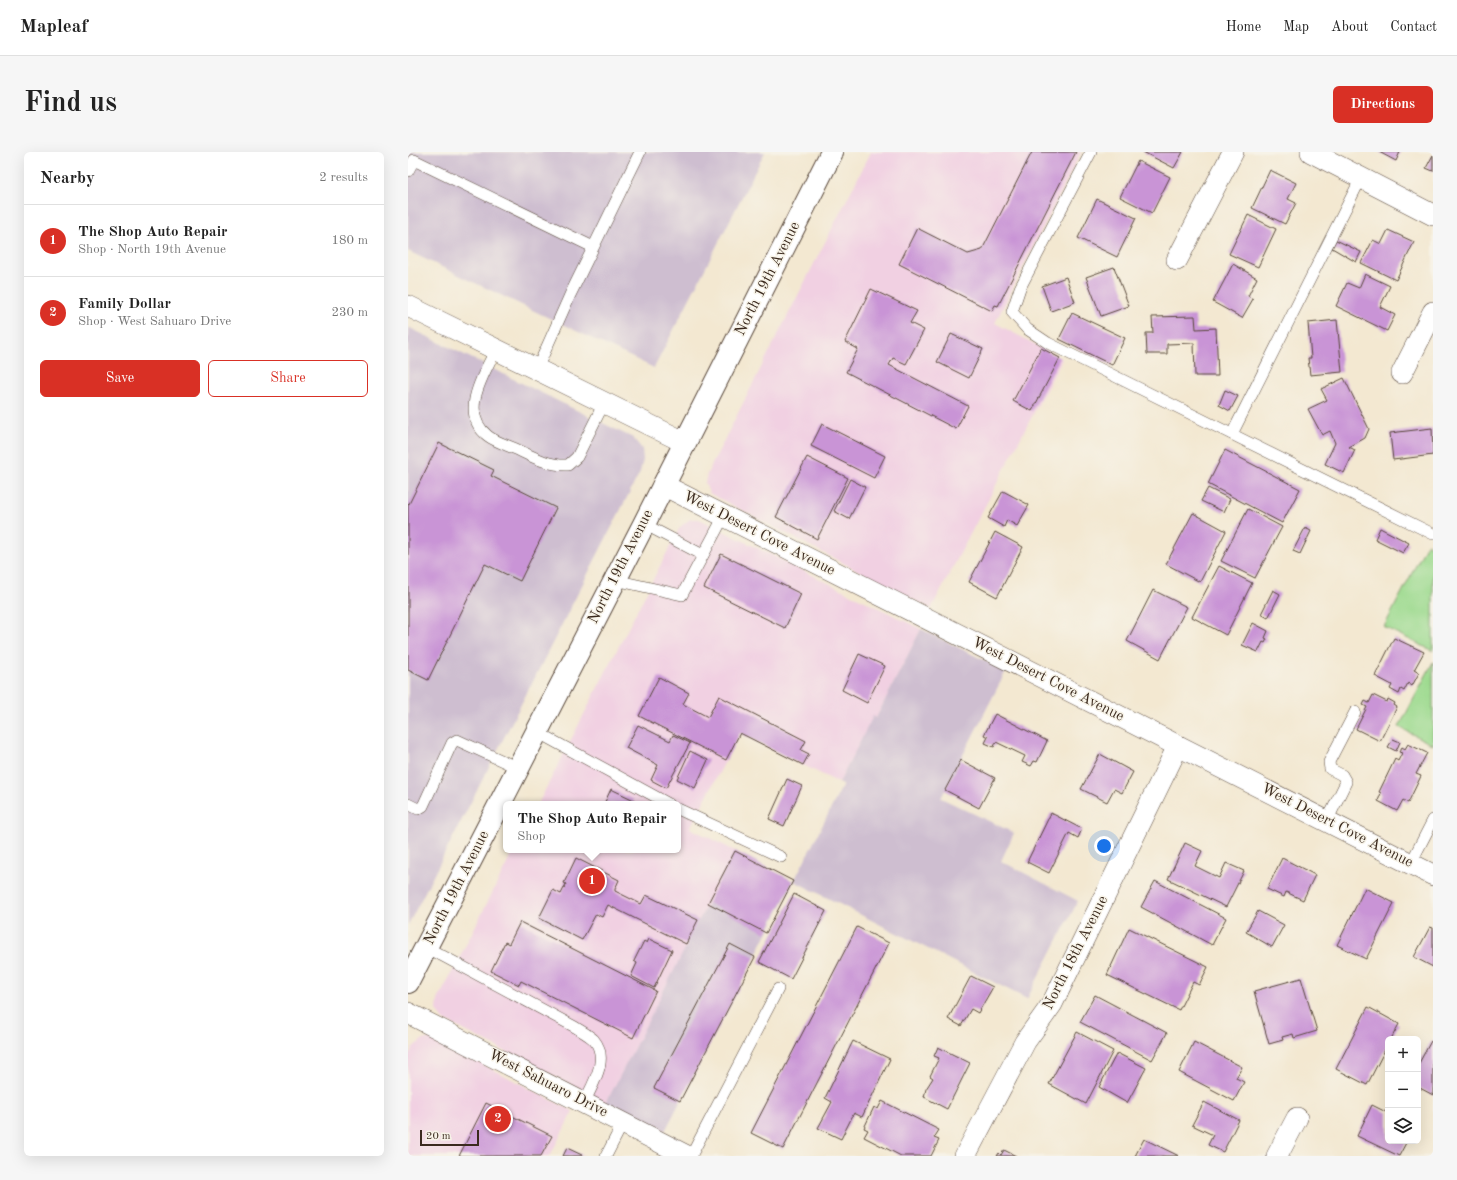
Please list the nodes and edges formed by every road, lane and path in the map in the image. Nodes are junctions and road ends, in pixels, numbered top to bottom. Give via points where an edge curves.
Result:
1 (640, 152) edge
2 (832, 152) edge
3 (1091, 152) edge
4 (1232, 152) edge
5 (1318, 154) edge
6 (408, 171) edge
7 (1361, 178) junction
8 (1433, 215) edge
9 (593, 247) junction
10 (1177, 260) dead end
11 (408, 306) edge
12 (1433, 312) edge
13 (496, 349) junction
14 (537, 369) junction
15 (1402, 373) dead end
16 (604, 403) junction
17 (1232, 434) junction
18 (684, 442) junction
19 (663, 485) junction
20 (724, 516) junction
21 (644, 524) junction
22 (1433, 534) edge
23 (703, 555) junction
24 (615, 580) junction
25 (1355, 712) dead end
26 (537, 732) junction
27 (1178, 746) junction
28 (518, 768) junction
29 (664, 801) edge
30 (408, 804) edge
31 (681, 810) edge
32 (1433, 820) edge
33 (1327, 821) junction
34 (781, 857) dead end
35 (1411, 863) junction
36 (1433, 875) edge
37 (426, 947) junction
38 (408, 982) edge
39 (778, 989) dead end
40 (408, 1013) edge
41 (584, 1103) junction
42 (1297, 1118) dead end
43 (623, 1123) junction
44 (606, 1156) edge
45 (687, 1156) edge
46 (691, 1156) edge
47 (965, 1156) edge
48 (1277, 1156) edge

1 - 9 lane
2 - 18 main road, North 19th Avenue
3 - 17 lane via 1020,288 1012,312 1027,328 1048,343
4 - 10 street
5 - 7 street
6 - 9 lane via 414,160
7 - 8 street
7 - 17 lane
9 - 14 lane
11 - 13 street
12 - 15 street
13 - 14 street
13 - 16 lane via 474,396 474,412 478,425 488,436 539,460 568,465 577,457
14 - 16 street
16 - 18 street
17 - 22 lane
18 - 19 main road, North 19th Avenue
19 - 20 street, West Desert Cove Avenue
19 - 21 main road, North 19th Avenue
20 - 23 lane
20 - 27 street, West Desert Cove Avenue
21 - 23 lane
21 - 24 main road, North 19th Avenue
23 - 24 lane via 682,595
24 - 26 main road, North 19th Avenue
25 - 33 lane via 1329,762 1330,769 1342,775 1346,782
26 - 28 main road, North 19th Avenue
26 - 29 lane
27 - 33 street, West Desert Cove Avenue
27 - 47 street, North 18th Avenue via 1052,1004 1025,1042
28 - 30 lane via 457,740 452,743 423,806 418,809
28 - 37 main road, North 19th Avenue
31 - 34 lane
32 - 35 lane
33 - 35 street, West Desert Cove Avenue
35 - 36 street, West Desert Cove Avenue
37 - 38 main road, North 19th Avenue
37 - 41 lane via 593,1039 599,1048 600,1062 597,1076
39 - 46 lane
40 - 41 street, West Sahuaro Drive
41 - 43 street, West Sahuaro Drive
42 - 48 street
43 - 44 lane
43 - 45 street, West Sahuaro Drive

